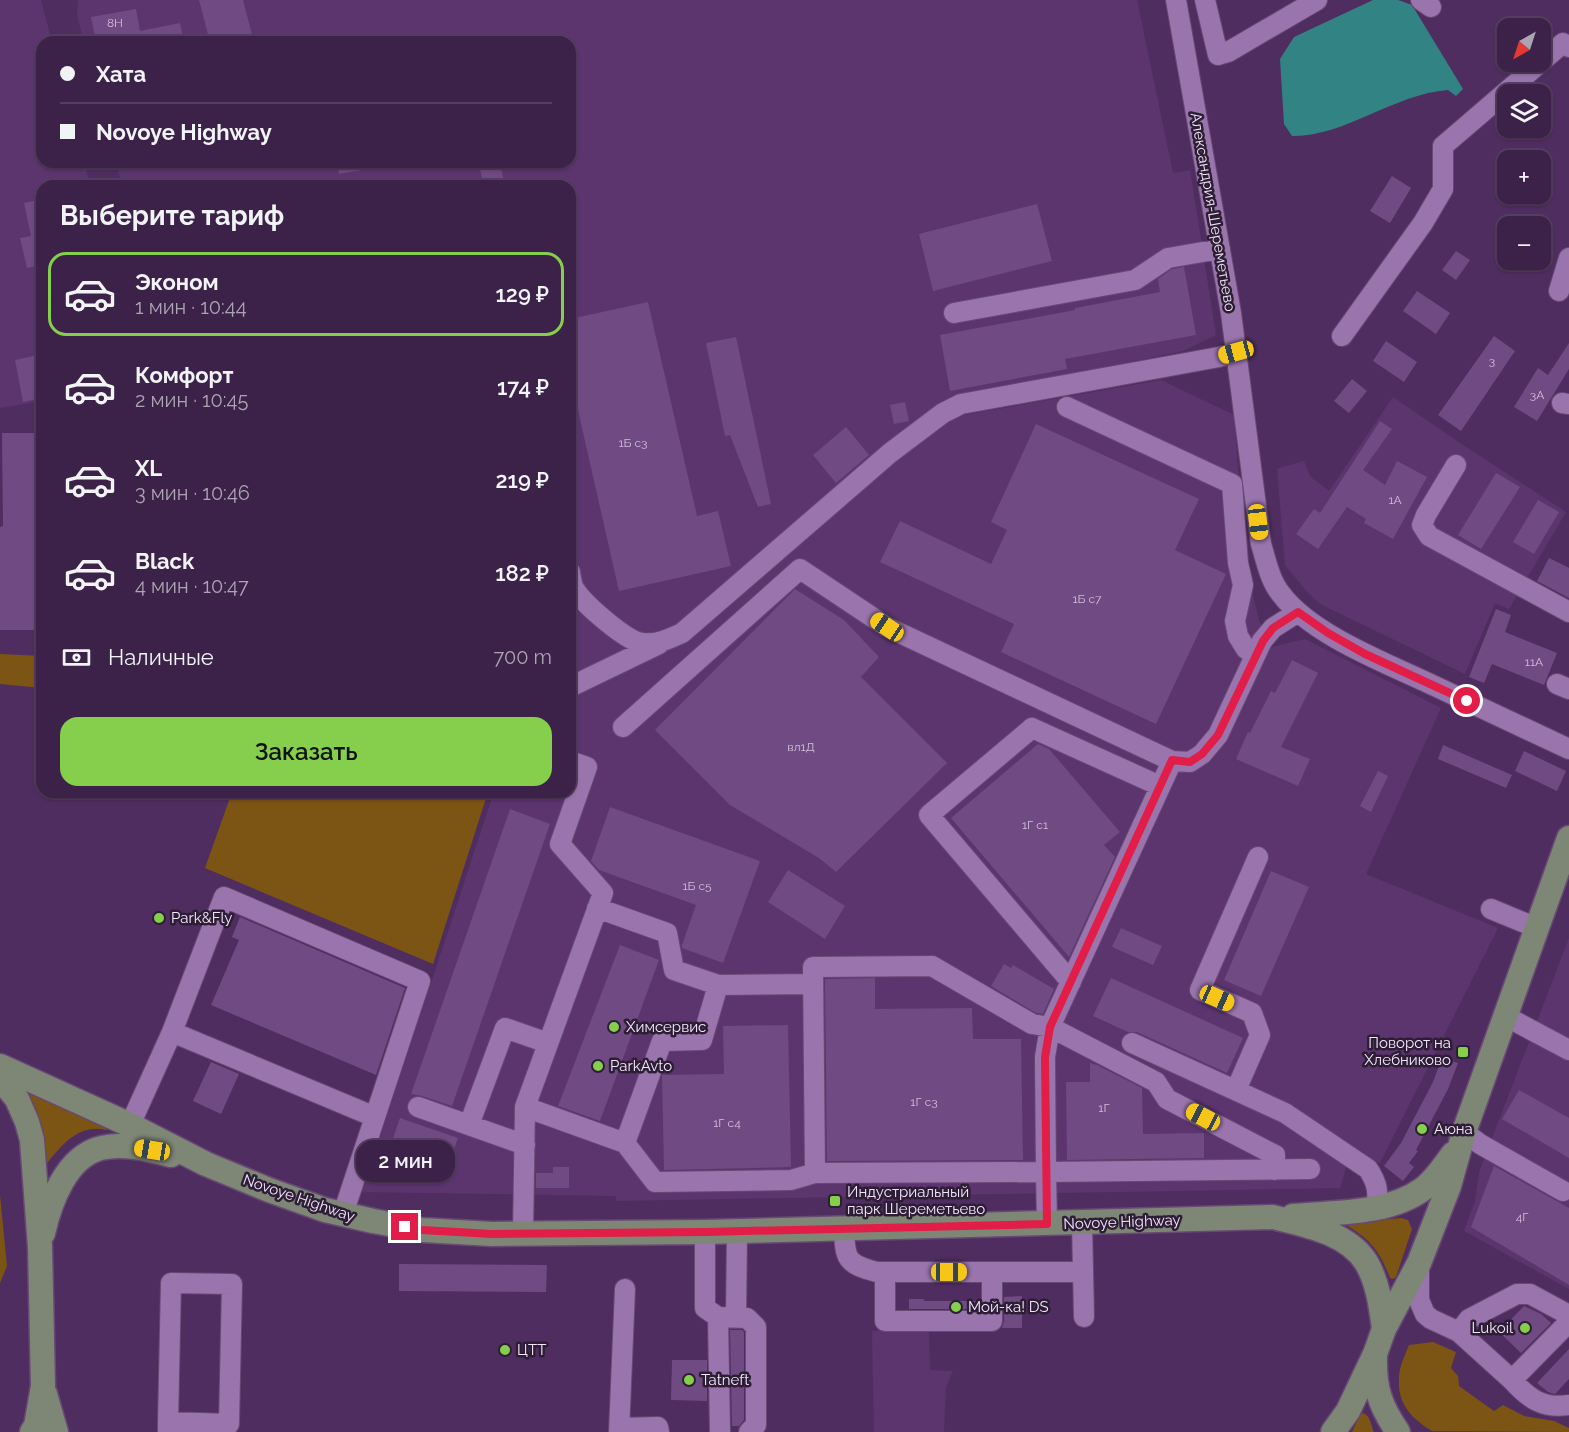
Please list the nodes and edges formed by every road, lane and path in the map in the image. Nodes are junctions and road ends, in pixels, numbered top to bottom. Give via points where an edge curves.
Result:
1 (1176, 0) edge
2 (1205, 0) edge
3 (1317, 0) edge
4 (1569, 47) edge
5 (1220, 249) junction
6 (1569, 258) edge
7 (1558, 291) dead end
8 (954, 313) dead end
9 (1342, 336) dead end
10 (1236, 352) junction
11 (1067, 407) dead end
12 (1456, 465) dead end
13 (576, 592) edge
14 (1298, 612) junction
15 (1569, 612) edge
16 (664, 641) junction
17 (1256, 654) junction
18 (576, 684) edge
19 (623, 727) dead end
20 (1569, 749) edge
21 (1172, 760) junction
22 (576, 763) edge
23 (1160, 786) junction
24 (1569, 838) edge
25 (1258, 857) dead end
26 (597, 908) junction
27 (1491, 909) dead end
28 (1537, 928) junction
29 (1071, 982) junction
30 (813, 984) junction
31 (718, 985) junction
32 (1505, 1016) junction
33 (1050, 1027) junction
34 (172, 1032) junction
35 (548, 1043) junction
36 (1132, 1043) dead end
37 (1569, 1050) edge
38 (0, 1066) edge
39 (0, 1078) edge
40 (1236, 1090) junction
41 (418, 1107) dead end
42 (525, 1107) junction
43 (375, 1117) junction
44 (130, 1125) junction
45 (470, 1125) junction
46 (1462, 1138) junction
47 (625, 1143) junction
48 (525, 1145) junction
49 (206, 1164) junction
50 (1310, 1169) dead end
51 (1275, 1170) junction
52 (1046, 1172) junction
53 (815, 1173) junction
54 (1563, 1191) dead end
55 (1377, 1209) junction
56 (343, 1214) junction
57 (1273, 1217) junction
58 (1082, 1223) junction
59 (1047, 1224) junction
60 (844, 1229) junction
61 (736, 1231) junction
62 (705, 1232) junction
63 (523, 1233) junction
64 (40, 1247) junction
65 (1419, 1263) junction
66 (885, 1272) junction
67 (992, 1272) junction
68 (1083, 1272) junction
69 (625, 1289) dead end
70 (1569, 1315) edge
71 (727, 1317) junction
72 (1084, 1317) dead end
73 (1569, 1322) edge
74 (1384, 1329) junction
75 (1459, 1332) junction
76 (1375, 1354) junction
77 (1512, 1380) junction
78 (43, 1386) junction
79 (1569, 1405) edge
80 (168, 1427) edge
81 (619, 1430) edge
82 (32, 1432) edge
83 (56, 1432) edge
84 (658, 1432) edge
85 (720, 1432) edge
86 (748, 1432) edge
87 (1333, 1432) edge
88 (1398, 1432) edge

1 - 5 street, Александрия-Шереметьево
2 - 3 street via 1218,55
4 - 9 street via 1563,43 1443,146 1443,189
5 - 8 street via 1168,258 1135,280
5 - 10 street, Александрия-Шереметьево
6 - 7 street
10 - 14 street, Александрия-Шереметьево via 1261,544 1280,593
10 - 16 street via 961,404 943,413 682,633
11 - 17 street via 1233,484 1243,585 1235,621 1246,649
12 - 15 street via 1422,525 1429,536
13 - 16 street via 628,638 641,643
14 - 17 street via 1273,628
14 - 20 street, Александрия-Шереметьево via 1365,654
16 - 18 street
17 - 21 street via 1218,735 1190,762
19 - 21 street via 800,569 887,627
21 - 23 street
22 - 26 street via 587,767 560,844 603,893
23 - 29 street
23 - 29 street via 1032,728 929,815
24 - 28 main road
25 - 40 street via 1200,990 1252,1013 1260,1035
26 - 31 street via 668,933 674,970
26 - 35 street
27 - 28 street
28 - 32 main road
29 - 33 street
30 - 31 street
30 - 33 street via 813,967 932,966 1032,1024
30 - 53 street
31 - 47 street via 702,1040 662,1041
32 - 37 street
32 - 46 main road
33 - 51 street via 1156,1082 1167,1099 1275,1155
33 - 52 street via 1045,1057
34 - 43 street
34 - 43 street via 224,897 420,981
34 - 44 street
35 - 42 street
35 - 45 street via 505,1028
36 - 40 street
38 - 44 main road, Novoye Highway
39 - 64 main road via 17,1099 32,1140
40 - 55 street via 1286,1113 1368,1169 1376,1180
41 - 45 street
42 - 47 street
42 - 48 street
43 - 56 street
44 - 49 main road, Novoye Highway
45 - 48 street
46 - 54 street via 1480,1144
46 - 55 main road via 1425,1188
46 - 65 main road via 1449,1186
47 - 53 street via 655,1182 790,1180
48 - 63 street
49 - 56 main road, Novoye Highway
49 - 64 main road via 125,1146 101,1148 81,1158 68,1173 47,1216
50 - 51 street
51 - 52 street
52 - 53 street
52 - 59 street
55 - 57 main road
56 - 63 main road, Novoye Highway via 422,1230
57 - 58 main road, Novoye Highway
57 - 74 main road, Novoye Highway via 1337,1237 1366,1261 1375,1281
58 - 59 main road, Novoye Highway
58 - 68 street
59 - 60 main road, Novoye Highway
60 - 61 main road, Novoye Highway
60 - 66 street via 845,1253 852,1262 863,1269
61 - 62 main road, Novoye Highway
61 - 71 street
62 - 63 main road, Novoye Highway
62 - 71 street via 705,1308
64 - 78 main road
65 - 74 main road
65 - 75 street via 1419,1300 1425,1314
66 - 67 street
66 - 67 street via 885,1321 992,1321
67 - 68 street
68 - 72 street
69 - 81 street
70 - 75 street via 1530,1294 1517,1294 1469,1319
71 - 85 street
71 - 86 street via 747,1318 756,1327 756,1425
73 - 77 street
74 - 76 main road
75 - 77 street
76 - 87 main road via 1348,1411
76 - 88 main road via 1378,1396
77 - 79 street via 1539,1403
78 - 82 main road
78 - 83 main road
80 - 80 street via 171,1283 232,1284 229,1424
81 - 84 street via 658,1427

